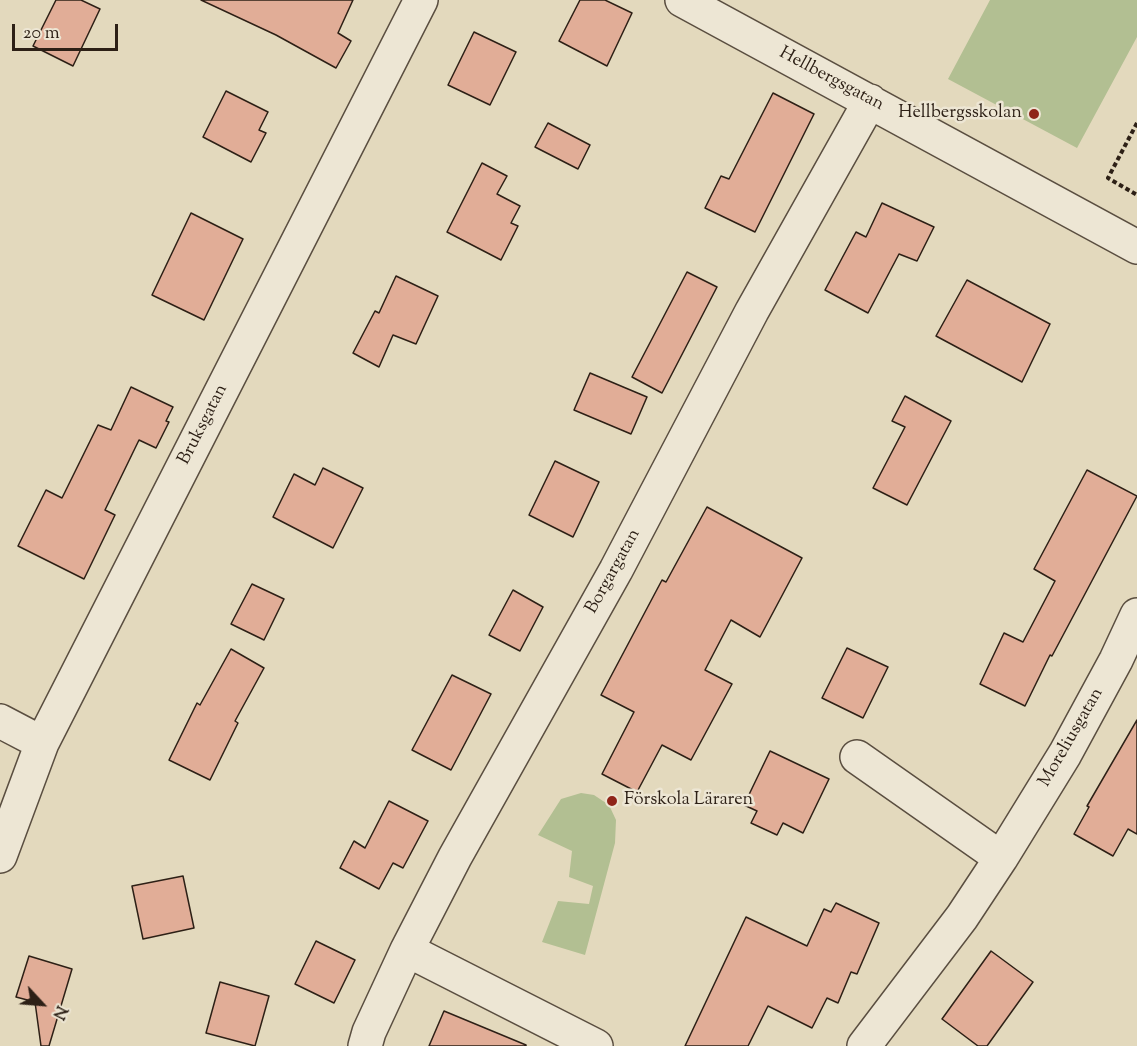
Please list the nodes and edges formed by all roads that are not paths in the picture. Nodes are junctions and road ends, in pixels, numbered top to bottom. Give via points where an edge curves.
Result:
1 (421, 0) edge
2 (682, 0) edge
3 (870, 101) junction
4 (1137, 247) edge
5 (1137, 615) edge
6 (0, 721) edge
7 (42, 743) junction
8 (857, 757) dead end
9 (0, 856) edge
10 (1001, 858) junction
11 (407, 950) junction
12 (365, 1046) edge
13 (596, 1046) edge
14 (864, 1046) edge

1 - 7 street, Bruksgatan
2 - 3 street, Hellbergsgatan
3 - 4 street, Hellbergsgatan
3 - 11 street, Borgargatan via 752,311 616,570
5 - 10 street, Moreliusgatan via 1065,754
6 - 7 street
7 - 9 street, Bruksgatan
8 - 10 street
10 - 14 street, Moreliusgatan
11 - 12 street, Borgargatan
11 - 13 street

